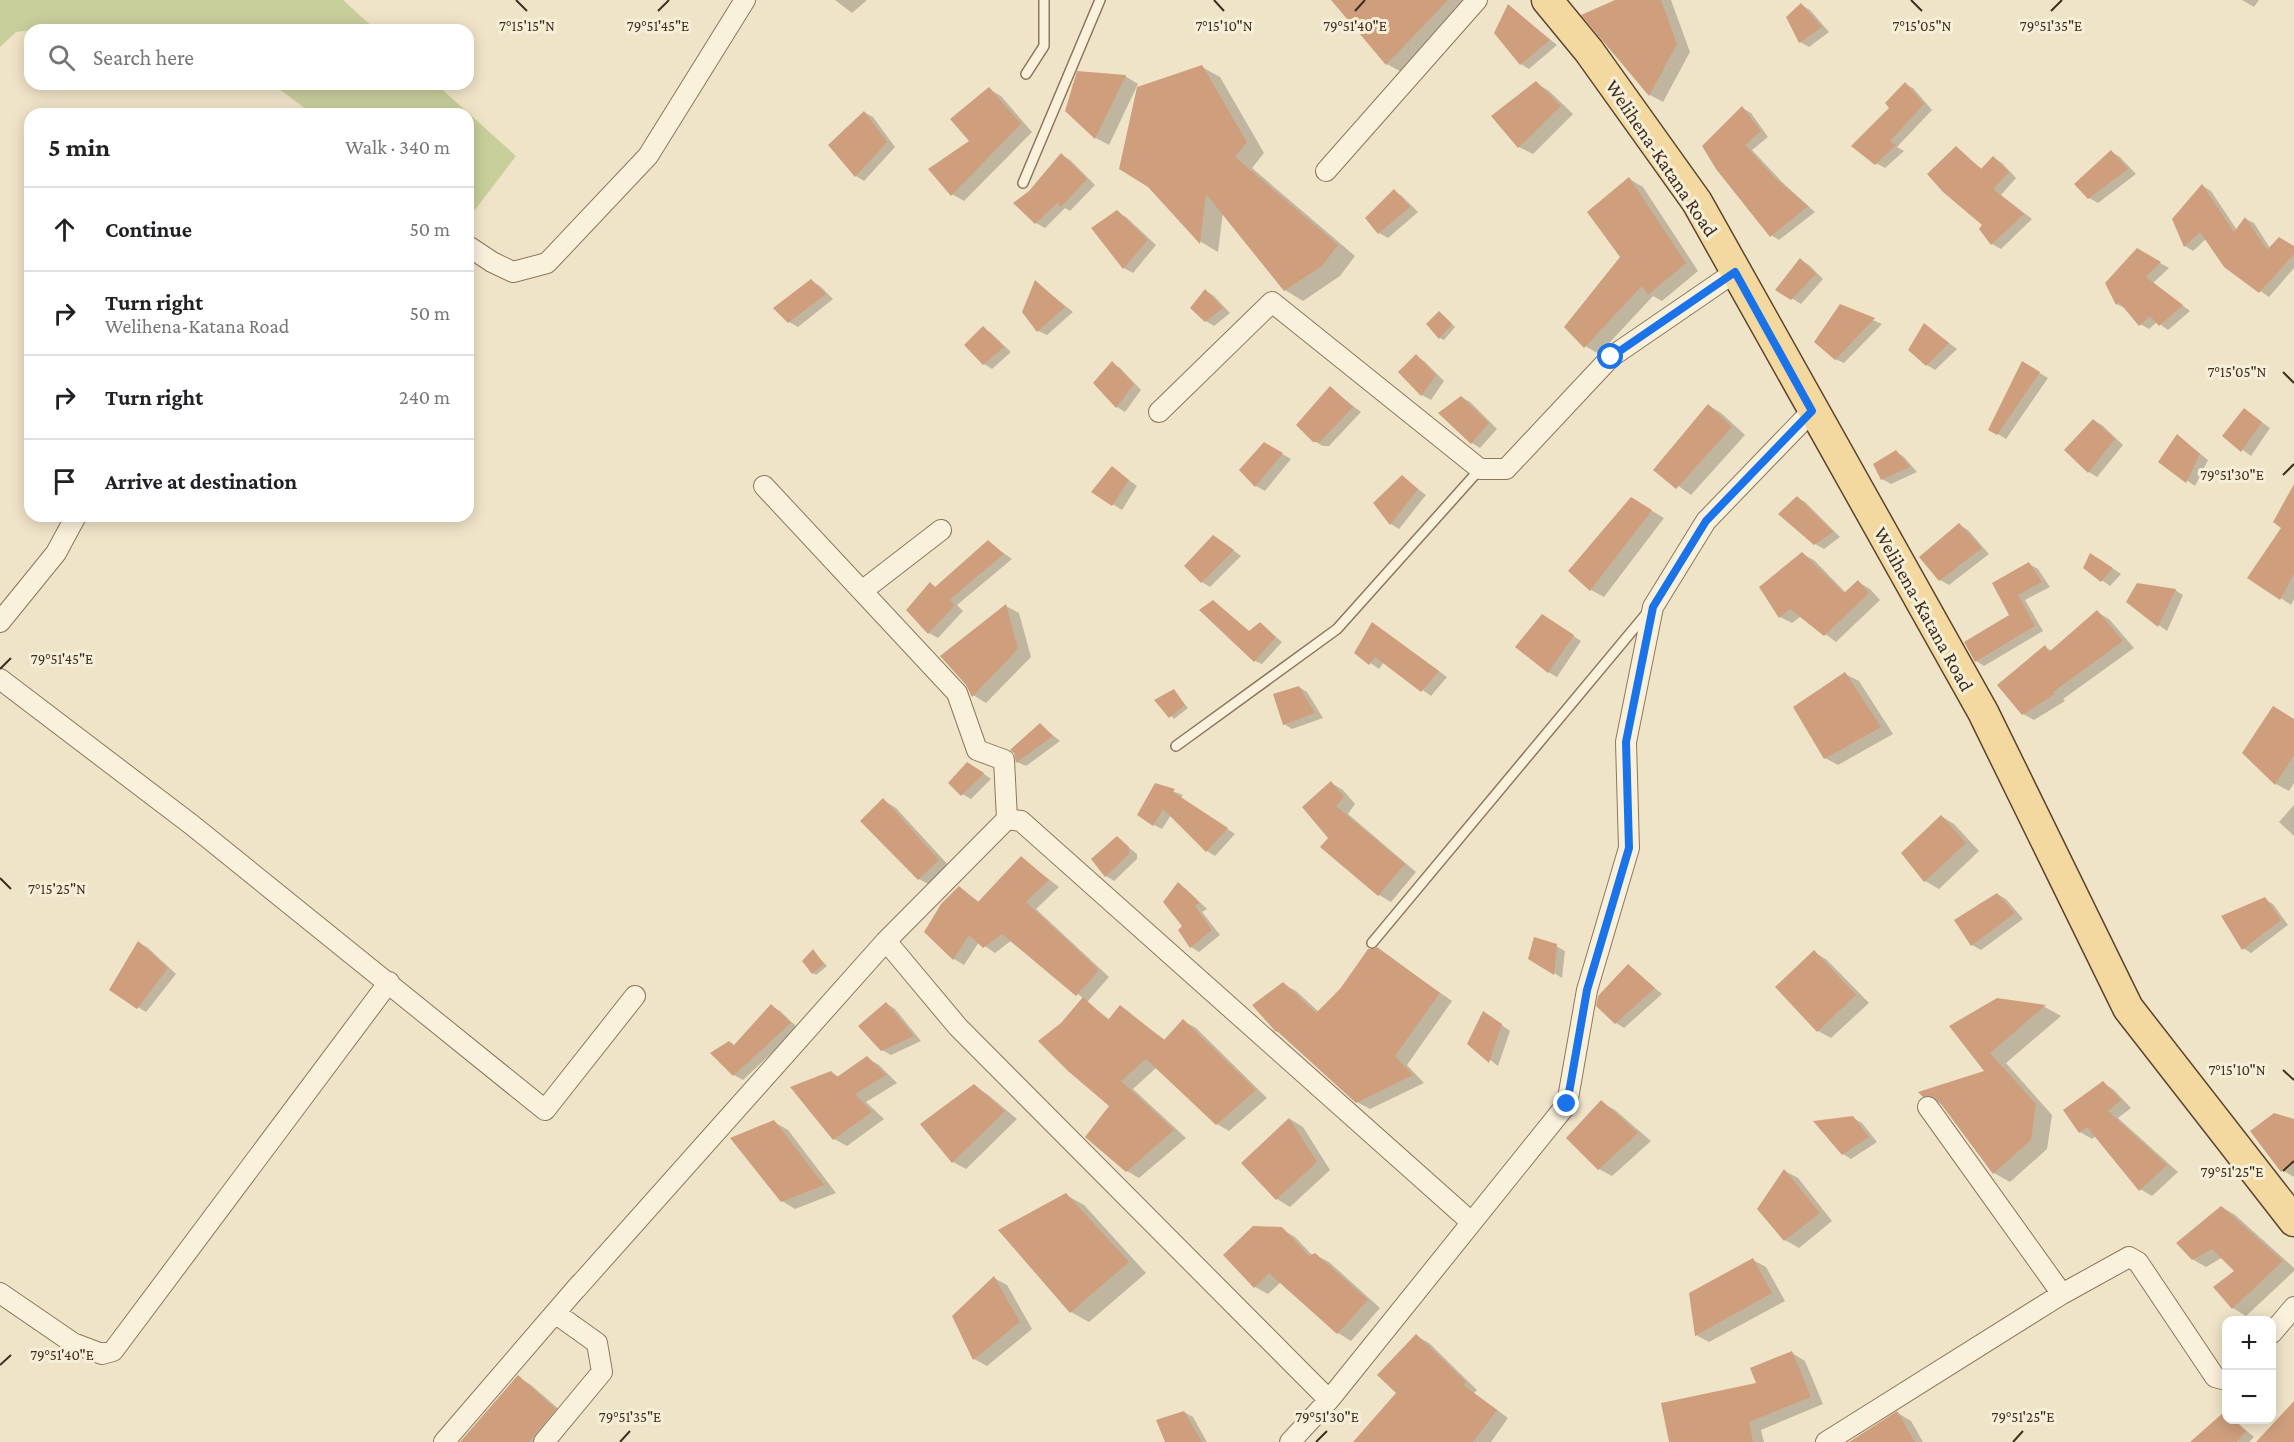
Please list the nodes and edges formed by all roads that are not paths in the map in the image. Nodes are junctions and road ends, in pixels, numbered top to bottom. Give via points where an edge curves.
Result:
1 (746, 0) edge
2 (1044, 0) edge
3 (1100, 0) edge
4 (1477, 0) edge
5 (1547, 0) edge
6 (1026, 74) dead end
7 (1326, 171) dead end
8 (1023, 183) dead end
9 (474, 250) edge
10 (1735, 272) junction
11 (1812, 411) junction
12 (1159, 412) dead end
13 (1479, 469) junction
14 (764, 486) dead end
15 (73, 522) edge
16 (940, 530) dead end
17 (862, 591) junction
18 (1653, 607) junction
19 (0, 622) edge
20 (0, 679) edge
21 (1176, 746) dead end
22 (1006, 819) junction
23 (886, 941) junction
24 (1372, 943) dead end
25 (389, 982) junction
26 (635, 996) dead end
27 (1928, 1107) dead end
28 (1470, 1221) junction
29 (2294, 1221) edge
30 (0, 1293) edge
31 (2062, 1294) junction
32 (2294, 1307) edge
33 (555, 1313) junction
34 (2276, 1327) edge
35 (2222, 1379) edge
36 (1329, 1400) junction
37 (444, 1442) edge
38 (544, 1442) edge
39 (1290, 1442) edge
40 (1826, 1442) edge

1 - 9 street via 648,156 547,263 513,272
2 - 6 lane via 1044,46
3 - 8 lane
4 - 7 street
5 - 10 main road, Welihena-Katana Road via 1589,51 1697,202
10 - 11 main road, Welihena-Katana Road
10 - 13 street via 1611,357 1506,469
11 - 18 street via 1706,521
11 - 29 main road, Welihena-Katana Road via 1983,712 2128,1008
12 - 13 street via 1272,302
13 - 21 lane via 1337,629
14 - 17 street
15 - 19 street via 56,553
16 - 17 street
17 - 22 street via 957,693 977,750 1004,759
18 - 24 lane
18 - 28 street via 1626,742 1629,848 1587,990 1567,1104
20 - 25 street
22 - 23 street
22 - 28 street via 1021,821
23 - 33 street
23 - 36 street via 958,1026
25 - 26 street via 545,1110
25 - 30 street via 113,1350 102,1354 73,1343
27 - 31 street
28 - 36 street
31 - 35 street via 2129,1257 2138,1262 2215,1377
31 - 40 street
32 - 34 street
33 - 37 street
33 - 38 street via 597,1343 602,1372
36 - 39 street

